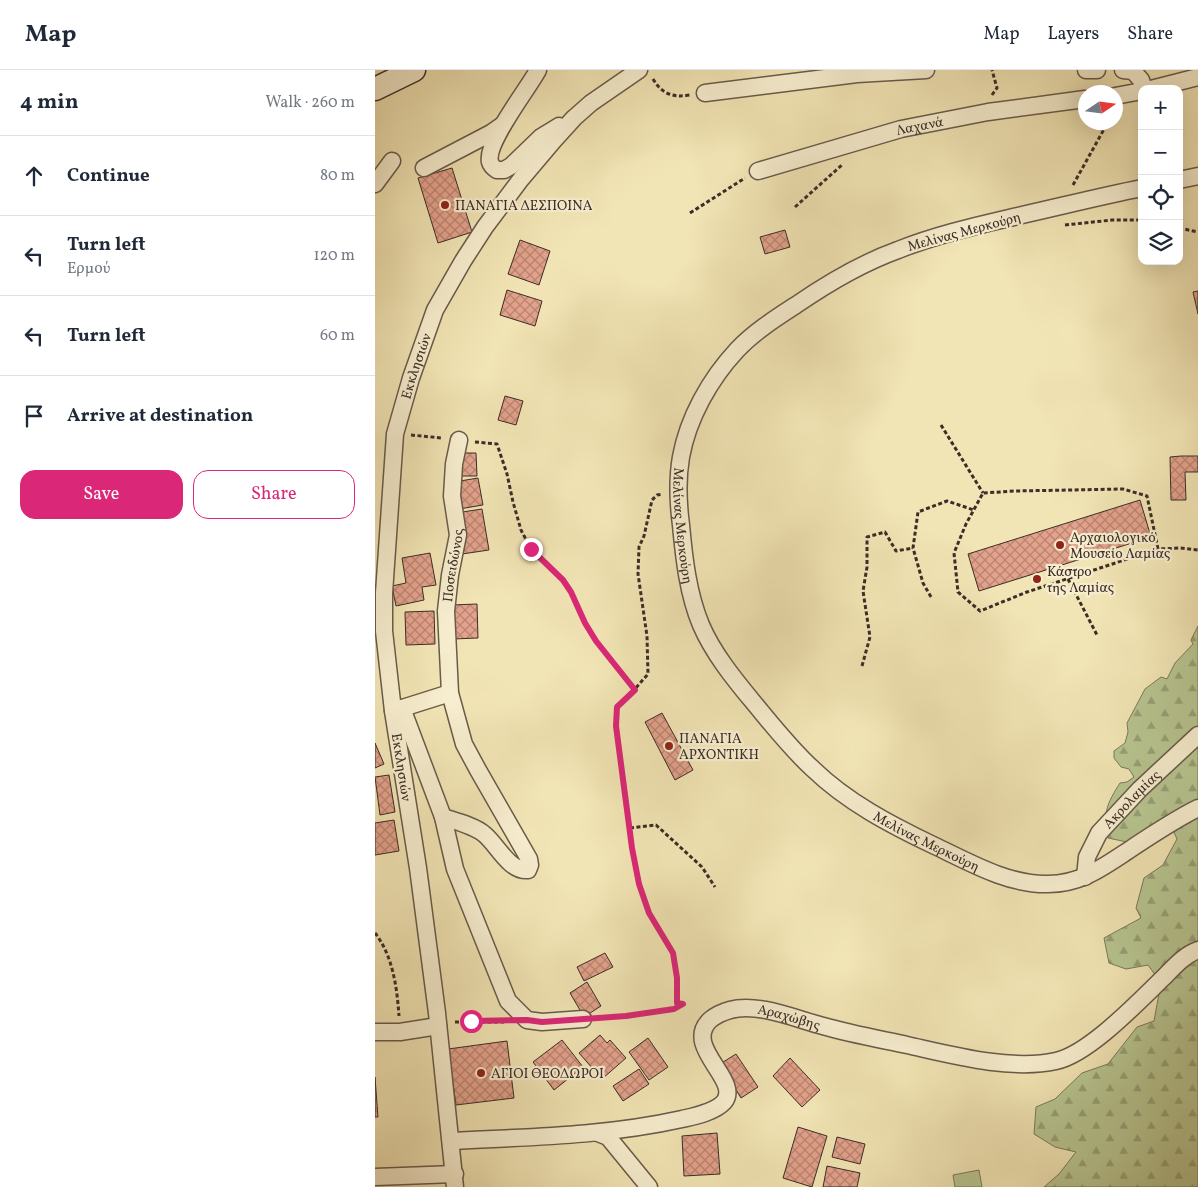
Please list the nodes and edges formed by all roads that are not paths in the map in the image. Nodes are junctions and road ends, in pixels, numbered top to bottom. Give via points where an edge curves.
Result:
1 (415, 70) edge
2 (538, 70) edge
3 (926, 70) edge
4 (1086, 70) edge
5 (1097, 70) edge
6 (1123, 70) edge
7 (645, 73) edge
8 (1198, 77) edge
9 (1142, 85) edge
10 (1167, 85) edge
11 (375, 89) edge
12 (1138, 91) edge
13 (705, 93) road end
14 (1123, 94) edge
15 (1078, 100) edge
16 (575, 118) junction
17 (504, 124) junction
18 (392, 161) dead end
19 (424, 168) dead end
20 (758, 171) road end
21 (1198, 176) edge
22 (1183, 179) edge
23 (375, 184) edge
24 (1138, 189) edge
25 (459, 440) dead end
26 (450, 693) junction
27 (398, 709) junction
28 (1198, 735) edge
29 (1198, 808) edge
30 (443, 817) junction
31 (1085, 877) junction
32 (1198, 950) edge
33 (583, 1019) road end
34 (438, 1020) junction
35 (375, 1032) edge
36 (598, 1133) junction
37 (451, 1141) junction
38 (375, 1176) edge
39 (455, 1181) edge
40 (649, 1187) edge

1 - 11 main road
2 - 17 street
3 - 13 street via 857,74
4 - 5 street
6 - 9 street via 1133,71
7 - 16 street, Εκκλησιών via 591,103
8 - 10 street
12 - 14 street
15 - 20 street, Λαχανά via 988,112 901,129
16 - 17 street via 547,133 506,170 499,170 492,166 490,157
16 - 27 street, Εκκλησιών via 490,220 441,298 424,338 401,410 393,451 384,593 386,646
17 - 19 street
18 - 23 street
21 - 22 street
24 - 31 street, Μελίνας Μερκούρη via 939,235 896,250 838,279 763,327 721,369 697,410 684,444 679,473 681,534 691,594 704,632 732,675 813,770 887,821 995,873 1039,884 1060,884
25 - 26 street, Ποσειδώνος via 452,496 458,535 446,611
26 - 27 street
26 - 30 street, Ποσειδώνος via 464,744 529,859 528,870 521,871 511,863 483,833
27 - 30 street
27 - 34 street, Εκκλησιών
28 - 31 street, Ακρολαμίας via 1140,789 1099,834 1087,857
29 - 31 street, Μελίνας Μερκούρη
30 - 33 street via 455,870 508,1001 527,1020
32 - 36 street, Αραχώβης via 1181,961 1091,1042 1073,1055 1049,1062 1001,1063 955,1056 759,1009 730,1010 715,1016 705,1026 702,1035 705,1048 726,1086 723,1104 697,1115
34 - 35 street via 400,1032
34 - 37 street, Εκκλησιών
36 - 37 street, Αραχώβης
36 - 40 street via 608,1137
37 - 39 street, Εκκλησιών
38 - 39 street

